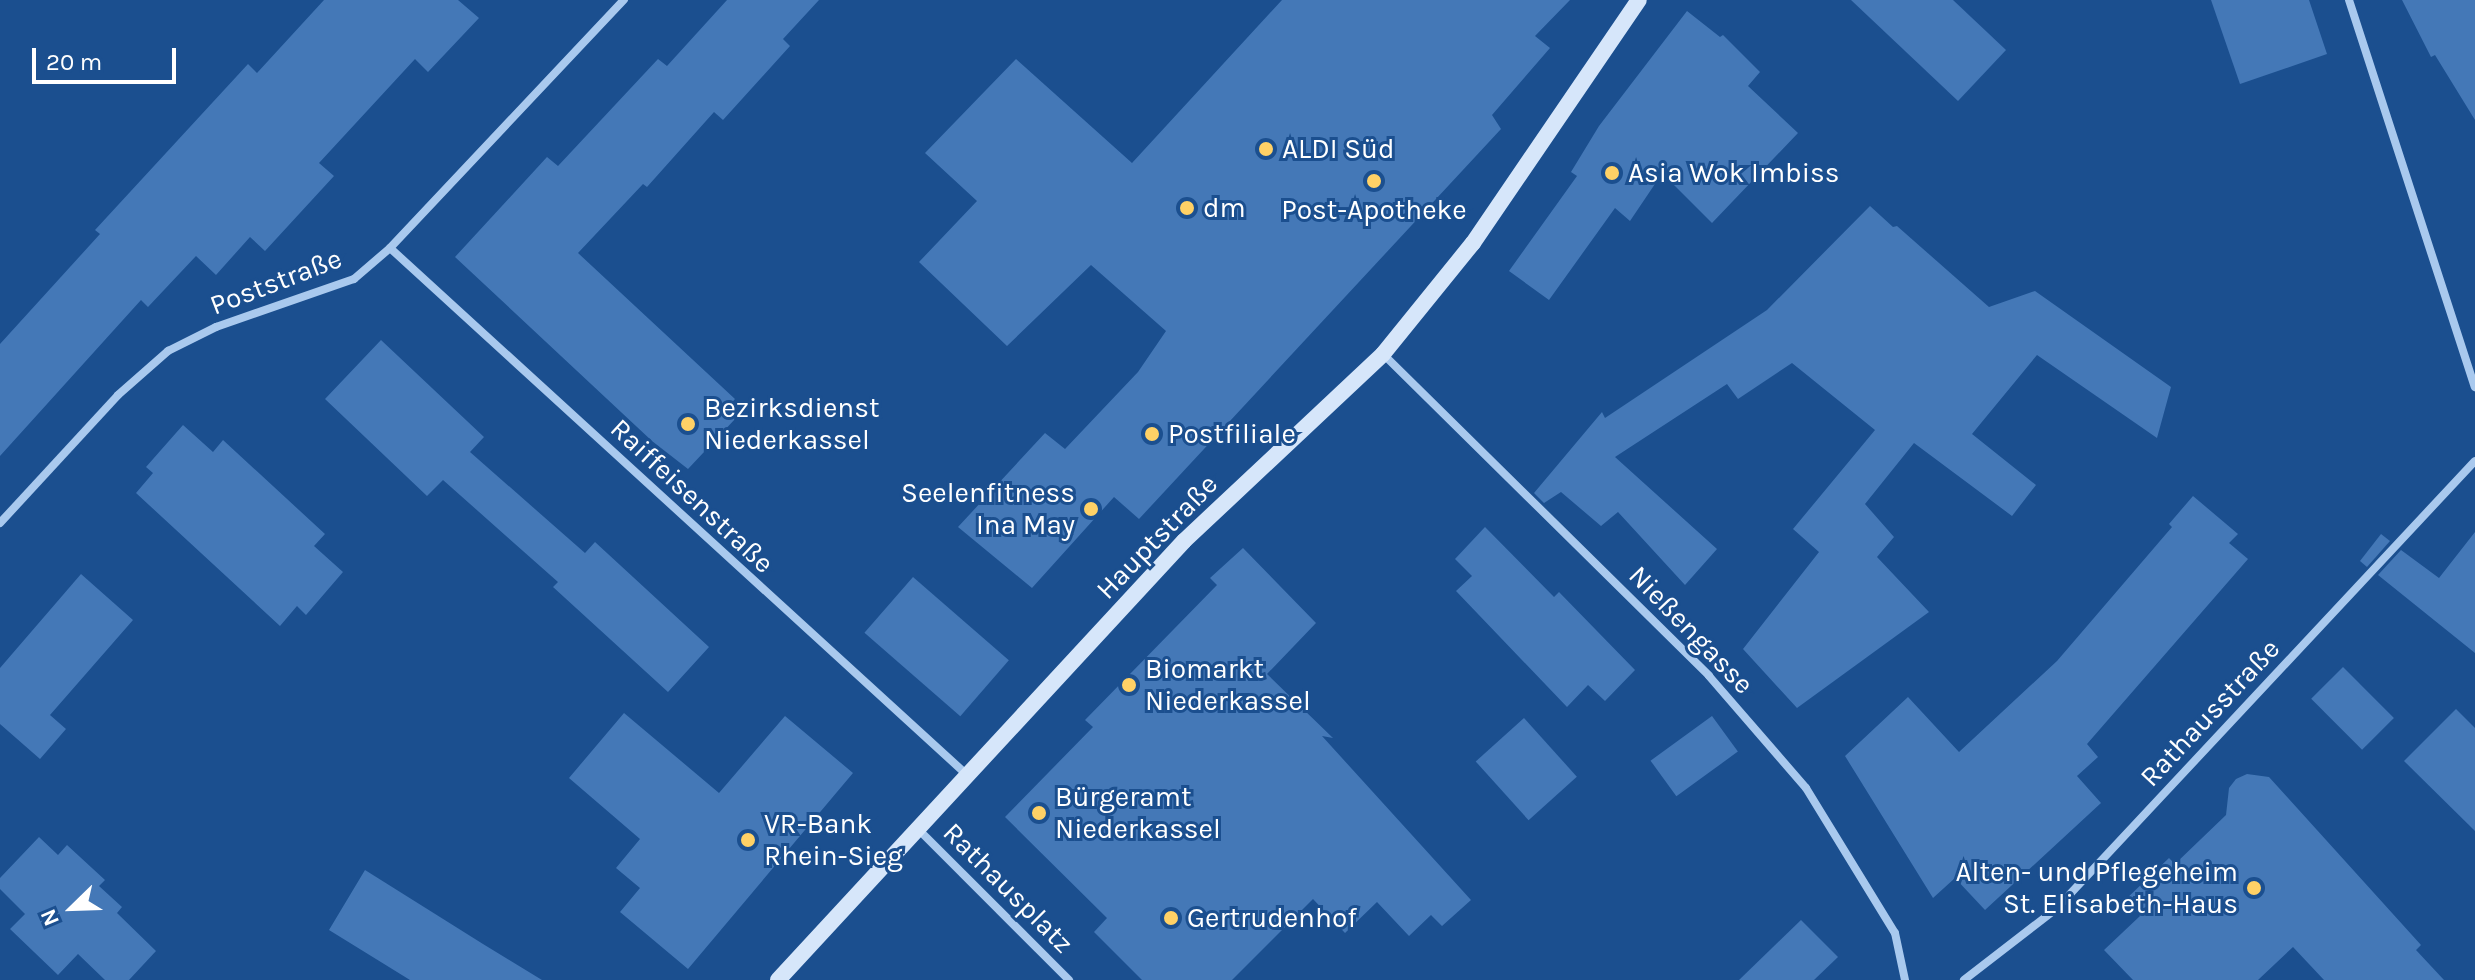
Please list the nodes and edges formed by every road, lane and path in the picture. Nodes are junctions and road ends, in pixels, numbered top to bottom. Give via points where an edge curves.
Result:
1 (624, 0) edge
2 (1639, 0) edge
3 (2349, 0) edge
4 (390, 248) junction
5 (1383, 354) junction
6 (2475, 387) edge
7 (2475, 461) edge
8 (0, 523) edge
9 (966, 774) junction
10 (916, 827) junction
11 (778, 980) edge
12 (1069, 980) edge
13 (1905, 980) edge
14 (1964, 980) edge

1 - 4 street, Poststraße
2 - 5 street, Hauptstraße via 1473,243
3 - 6 street
4 - 8 street, Poststraße via 354,279 216,327 168,351 118,395
4 - 9 street, Raiffeisenstraße
5 - 9 street, Hauptstraße via 1184,541
5 - 13 street, Nießengasse via 1709,676 1806,788 1895,933
7 - 14 street, Rathausstraße via 2056,909
9 - 10 street, Hauptstraße
10 - 11 street, Hauptstraße
10 - 12 street, Rathausplatz

